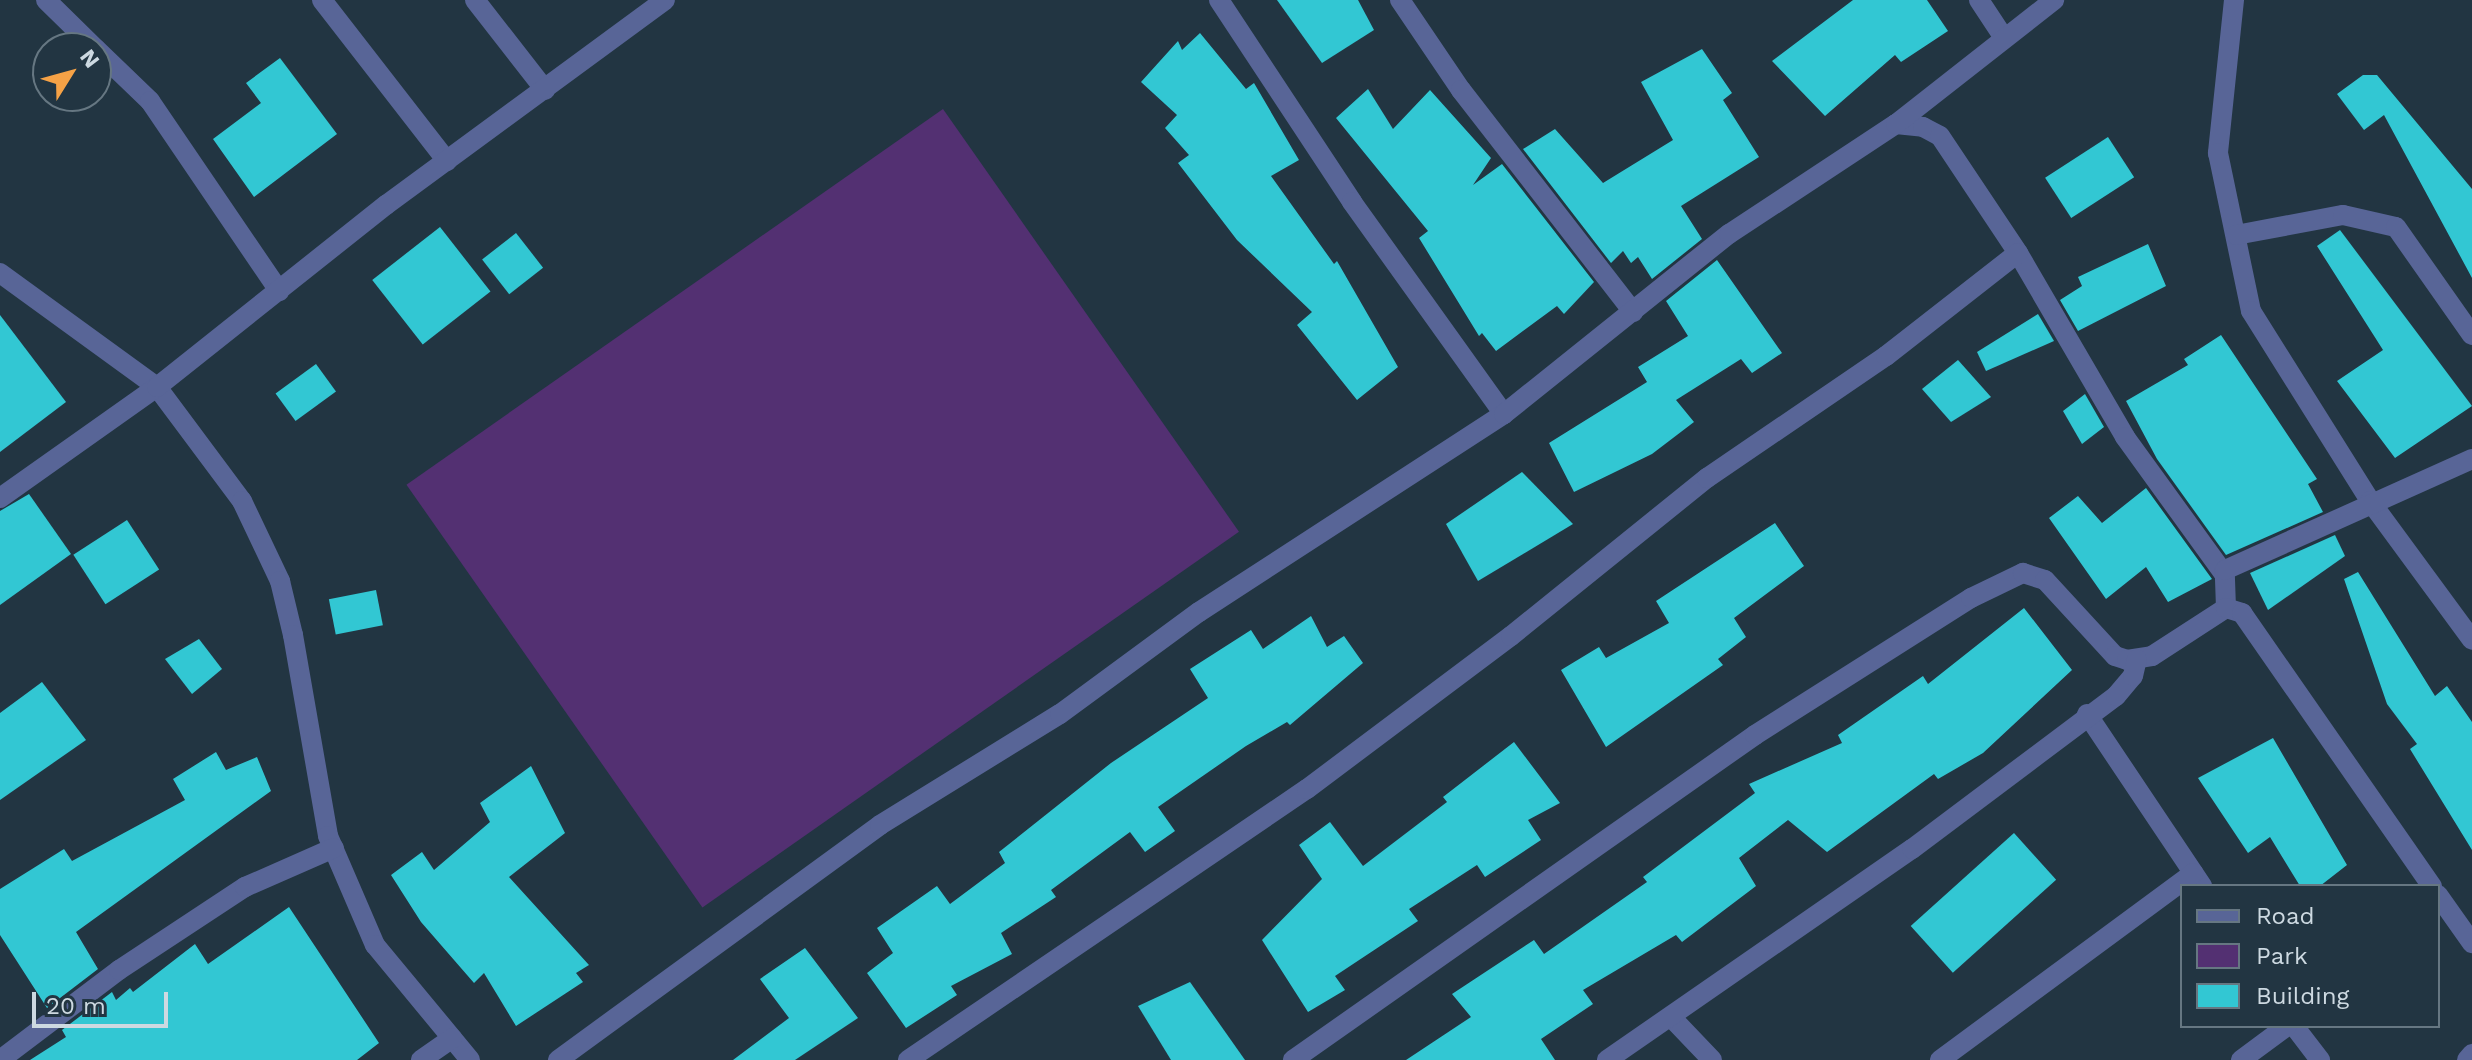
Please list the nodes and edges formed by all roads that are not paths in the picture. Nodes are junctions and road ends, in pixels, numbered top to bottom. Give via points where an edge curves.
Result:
1 (46, 0) edge
2 (322, 0) edge
3 (475, 0) edge
4 (665, 0) edge
5 (1219, 0) edge
6 (1400, 0) edge
7 (1979, 0) edge
8 (2054, 0) edge
9 (2234, 0) edge
10 (79, 32) edge
11 (2004, 38) junction
12 (112, 64) edge
13 (545, 90) junction
14 (1896, 124) junction
15 (447, 161) junction
16 (2236, 235) junction
17 (2018, 253) junction
18 (0, 273) edge
19 (279, 291) junction
20 (1633, 312) junction
21 (2472, 335) edge
22 (157, 387) junction
23 (1504, 414) junction
24 (2472, 459) edge
25 (0, 498) edge
26 (2370, 501) junction
27 (2224, 574) junction
28 (2226, 608) junction
29 (2472, 640) edge
30 (2137, 659) junction
31 (2087, 714) junction
32 (334, 848) junction
33 (2198, 880) edge
34 (2431, 884) edge
35 (2180, 893) edge
36 (2440, 898) edge
37 (2472, 943) edge
38 (1672, 1018) junction
39 (2284, 1028) edge
40 (2296, 1028) edge
41 (452, 1038) junction
42 (2472, 1054) edge
43 (0, 1060) edge
44 (421, 1060) edge
45 (470, 1060) edge
46 (558, 1060) edge
47 (908, 1060) edge
48 (1293, 1060) edge
49 (1607, 1060) edge
50 (1712, 1060) edge
51 (1940, 1060) edge
52 (2241, 1060) edge
53 (2320, 1060) edge
54 (2467, 1060) edge

1 - 10 street
2 - 15 street
3 - 13 street
4 - 13 street
5 - 23 street via 1352,202
6 - 20 street via 1470,102
7 - 11 street
8 - 11 street
9 - 16 street via 2218,153
11 - 14 street
12 - 19 street via 150,101
13 - 15 street
14 - 17 street via 1923,127 1940,136
14 - 20 street via 1729,234
15 - 19 street
16 - 21 street via 2343,215 2396,227
16 - 26 street via 2251,311
17 - 27 street via 2125,437
17 - 47 street via 1886,356 1707,478 1511,636 1307,789
18 - 22 street
19 - 22 street
20 - 23 street
22 - 25 street
22 - 32 street via 242,501 280,581
23 - 46 street via 1199,612 1060,714 880,825
24 - 26 street
26 - 27 street
26 - 29 street
27 - 28 street
28 - 30 street via 2152,656
28 - 34 street via 2242,613 2254,626
30 - 31 street via 2127,684
30 - 48 street via 2115,656 2034,573 1984,592 1755,735
31 - 33 street
31 - 38 street via 1912,849
32 - 41 street via 375,945
32 - 43 street via 245,887 119,970
35 - 51 street
36 - 37 street
38 - 49 street
38 - 50 street
39 - 52 street
40 - 53 street
41 - 44 street
41 - 45 street
42 - 54 street

